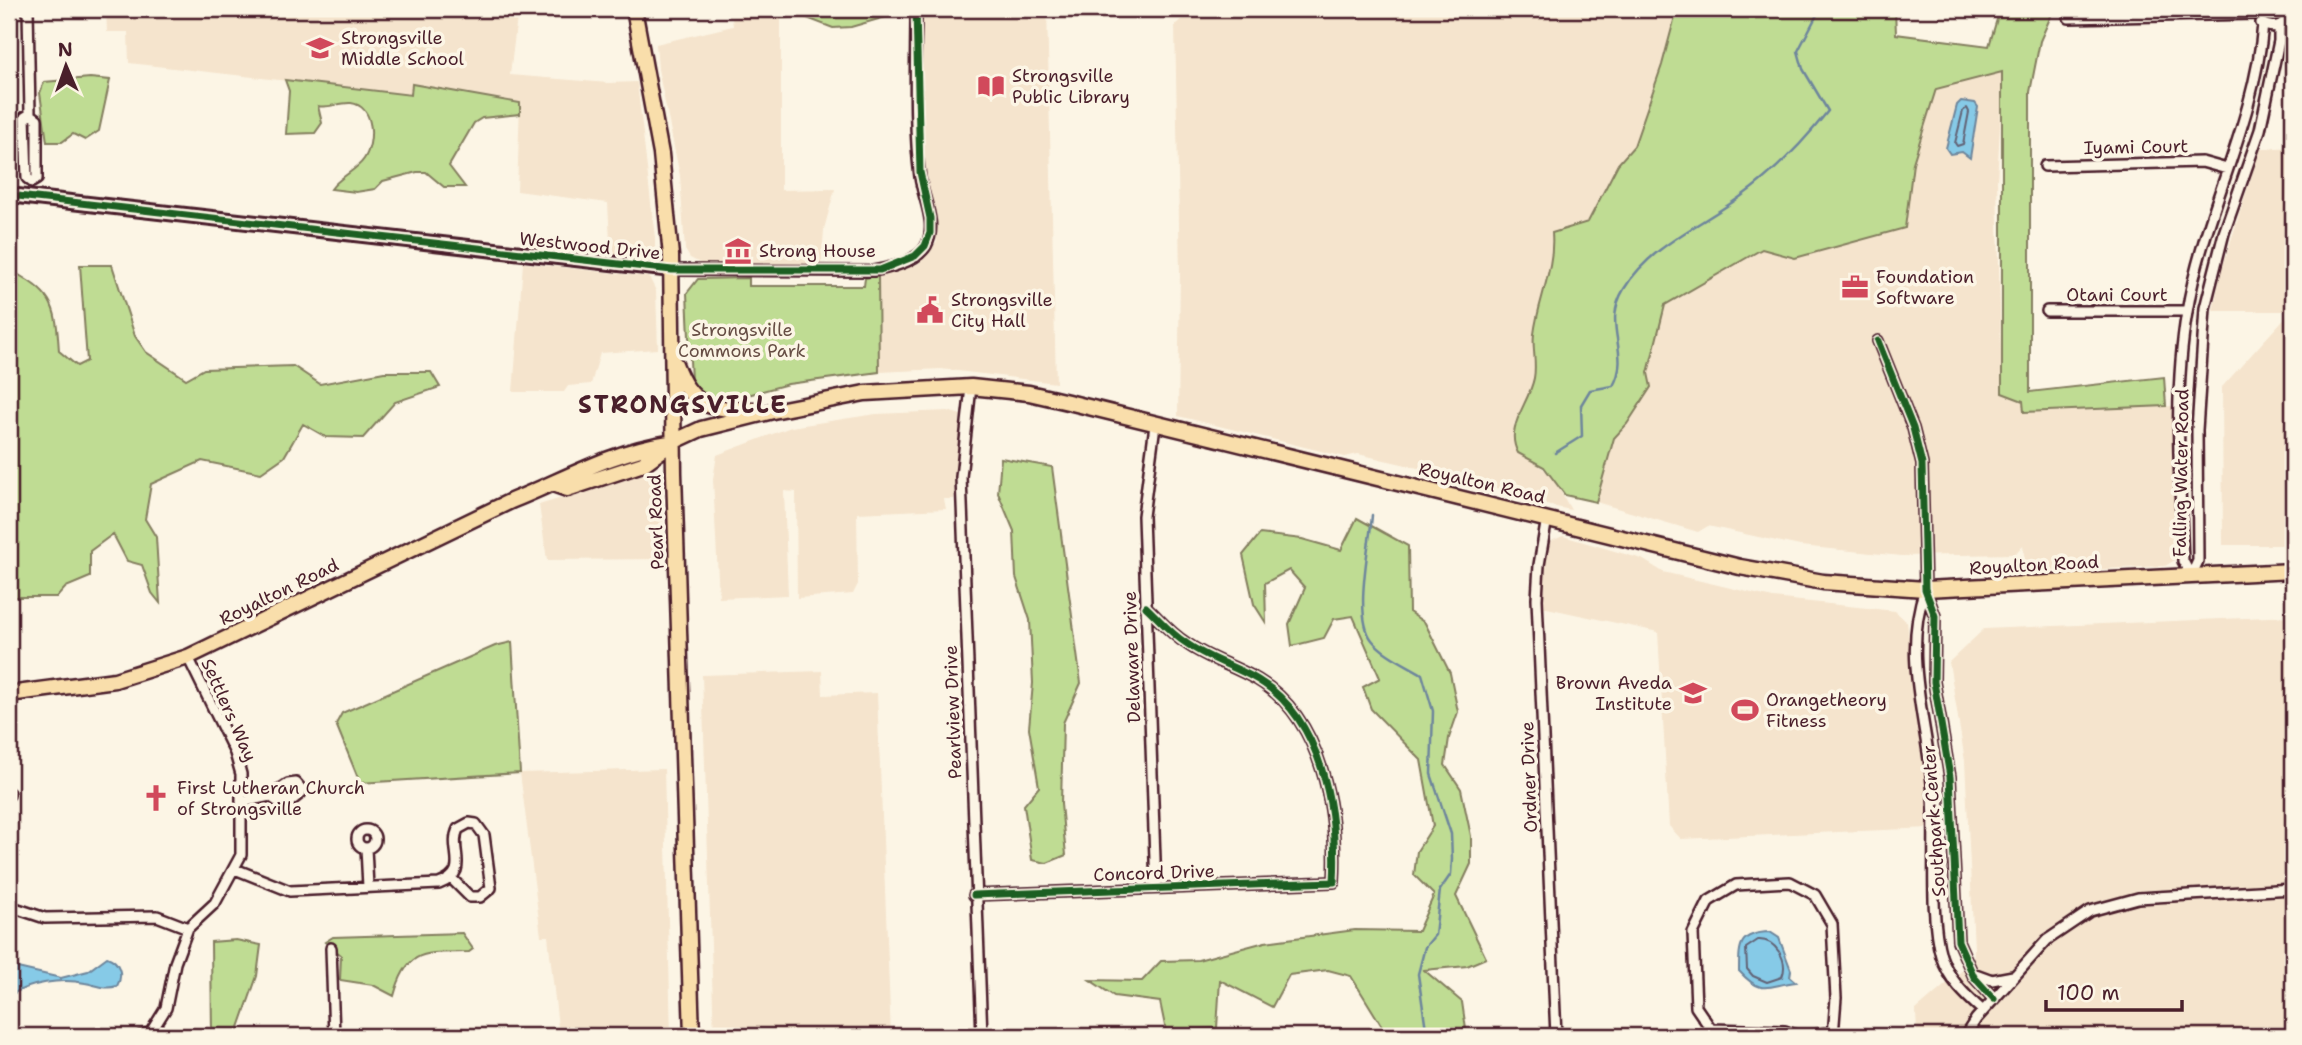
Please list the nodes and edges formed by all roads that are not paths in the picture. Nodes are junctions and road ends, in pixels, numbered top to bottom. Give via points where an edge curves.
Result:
1 (28, 9) edge
2 (634, 9) edge
3 (916, 9) edge
4 (2291, 9) edge
5 (2255, 11) edge
6 (2069, 18) dead end
7 (2263, 24) junction
8 (2279, 26) junction
9 (2045, 166) dead end
10 (2227, 169) junction
11 (9, 195) edge
12 (33, 198) junction
13 (672, 270) junction
14 (2047, 311) dead end
15 (2187, 311) junction
16 (1878, 341) dead end
17 (672, 355) junction
18 (971, 387) junction
19 (773, 411) junction
20 (1155, 425) junction
21 (673, 442) junction
22 (1547, 518) junction
23 (2293, 571) edge
24 (2191, 576) junction
25 (1925, 589) junction
26 (1146, 607) junction
27 (188, 657) junction
28 (9, 694) edge
29 (270, 796) dead end
30 (242, 802) junction
31 (366, 848) dead end
32 (235, 869) junction
33 (451, 878) junction
34 (368, 887) junction
35 (1156, 888) junction
36 (2293, 890) edge
37 (974, 895) junction
38 (9, 906) edge
39 (188, 928) junction
40 (331, 948) dead end
41 (1971, 972) junction
42 (2014, 976) junction
43 (1994, 999) junction
44 (1983, 1011) junction
45 (153, 1034) edge
46 (140, 1036) edge
47 (334, 1036) edge
48 (692, 1036) edge
49 (982, 1036) edge
50 (1556, 1036) edge
51 (1798, 1036) edge
52 (1810, 1036) edge
53 (1833, 1036) edge
54 (1965, 1036) edge

1 - 12 street via 30,114 25,117 27,178 32,182
2 - 13 main road, Pearl Road via 661,154
3 - 13 street, Westwood Drive via 920,172 930,225 922,251 873,271
4 - 8 street, Falling Water Road
5 - 6 street
5 - 7 street
7 - 8 street
7 - 10 street, Falling Water Road via 2242,133
8 - 24 street, Falling Water Road via 2260,130 2224,233 2205,308 2197,430 2198,561
9 - 10 street, Iyami Court via 2202,162
10 - 15 street, Falling Water Road
11 - 12 street, Westwood Drive
12 - 13 street, Westwood Drive
13 - 17 main road, Pearl Road
14 - 15 street, Otani Court
15 - 24 street, Falling Water Road via 2178,430 2183,561
16 - 25 street via 1921,457
17 - 19 main road via 685,390 703,405
17 - 21 main road, Pearl Road
18 - 19 main road, Royalton Road via 888,390
18 - 20 main road, Royalton Road via 1030,393
18 - 37 street, Pearlview Drive via 961,477
19 - 21 main road, Royalton Road via 701,429
20 - 22 main road, Royalton Road
20 - 26 street, Delaware Drive via 1143,516
21 - 27 main road, Royalton Road via 643,464 567,489 554,484 511,501
21 - 48 main road, Pearl Road
22 - 25 main road, Royalton Road via 1740,567 1823,582
22 - 50 street, Ordner Drive via 1537,599
23 - 24 main road, Royalton Road
24 - 25 main road, Royalton Road
25 - 41 street, Southpark Center via 1935,616 1934,682 1950,777 1957,936
25 - 44 street, Southpark Center via 1915,617 1916,669 1933,795 1938,945 1954,981
26 - 35 street, Delaware Drive
26 - 35 street, Concord Drive via 1184,643 1258,680 1284,702 1308,733 1329,800 1336,849 1334,882
27 - 28 main road, Royalton Road via 115,680
27 - 30 street, Settlers Way via 234,753 241,774
29 - 30 street
30 - 32 street, Settlers Way via 242,855
31 - 34 street
32 - 34 street via 290,891
32 - 39 street, Settlers Way via 215,902
33 - 33 street via 457,868 456,831 463,824 476,824 484,835 491,888 480,897 470,897
33 - 34 street via 439,884
35 - 37 street, Concord Drive
36 - 42 street via 2147,897 2106,905 2055,933
37 - 49 street, Pearlview Drive
38 - 39 street via 45,918 157,916
39 - 45 street, Settlers Way via 166,1008
40 - 47 street
41 - 42 street via 1992,980
41 - 43 street, Southpark Center
42 - 43 street
43 - 44 street
44 - 54 street
45 - 46 street, Settlers Way
51 - 53 street via 1785,1031 1711,1029 1696,1007 1693,933 1709,901 1736,885 1790,882 1815,895 1832,924
52 - 53 street

